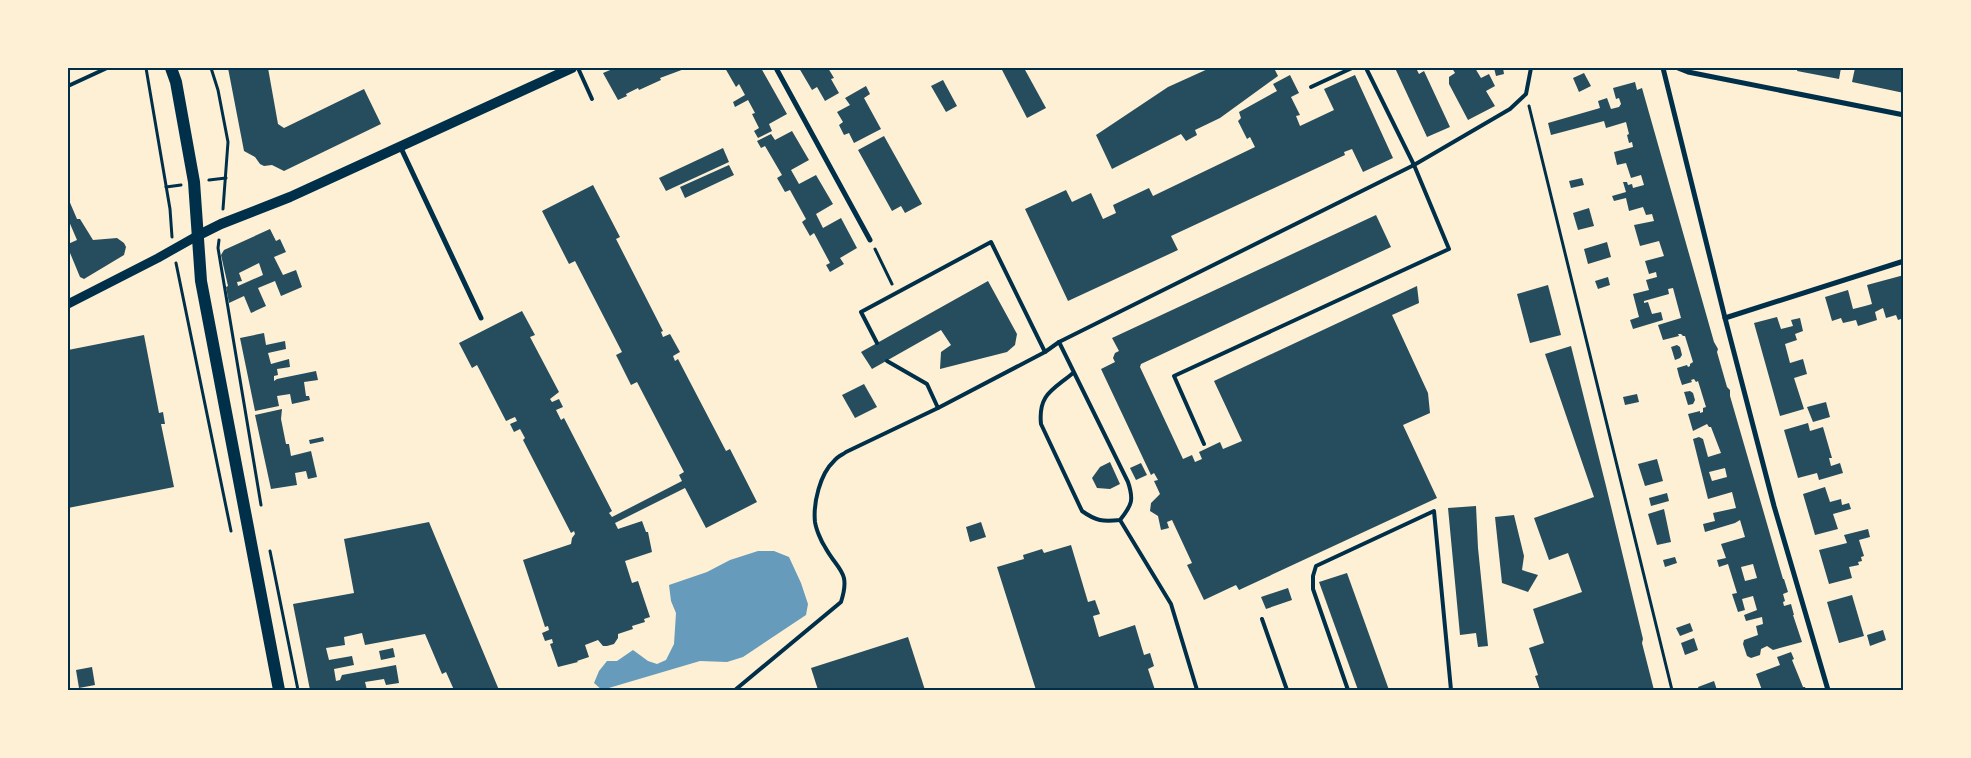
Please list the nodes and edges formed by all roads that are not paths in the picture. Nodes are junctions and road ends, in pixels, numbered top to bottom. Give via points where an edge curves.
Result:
1 (106, 68) edge
2 (171, 68) edge
3 (572, 68) edge
4 (578, 68) edge
5 (776, 68) edge
6 (1352, 68) edge
7 (1366, 68) edge
8 (1531, 68) edge
9 (1664, 68) edge
10 (1678, 68) edge
11 (68, 86) edge
12 (1311, 87) dead end
13 (592, 99) dead end
14 (1904, 115) edge
15 (400, 146) junction
16 (1414, 165) junction
17 (197, 236) junction
18 (870, 240) road end
19 (1904, 261) edge
20 (68, 304) edge
21 (481, 318) dead end
22 (1725, 318) junction
23 (1059, 342) junction
24 (877, 343) dead end
25 (1045, 352) junction
26 (887, 361) dead end
27 (1073, 373) junction
28 (938, 408) junction
29 (1204, 444) dead end
30 (1120, 520) junction
31 (1262, 619) dead end
32 (279, 690) edge
33 (735, 690) edge
34 (1197, 690) edge
35 (1287, 690) edge
36 (1348, 690) edge
37 (1452, 690) edge
38 (1828, 690) edge

1 - 11 lane
2 - 17 main road via 193,177
3 - 15 main road
4 - 13 lane
5 - 18 street
6 - 12 lane
7 - 16 lane
8 - 16 lane via 1526,94 1510,109
9 - 22 street
10 - 14 street
15 - 17 main road
15 - 21 street
16 - 23 lane
16 - 29 lane via 1449,249 1174,376
17 - 20 street
17 - 32 main road via 202,287
19 - 22 street
22 - 38 street via 1774,506
23 - 25 lane
23 - 27 lane
24 - 25 lane via 861,312 991,242
25 - 28 lane
26 - 28 lane via 927,384
27 - 30 lane via 1133,496
27 - 30 lane via 1043,398 1039,411 1041,424 1082,511 1094,519
28 - 33 lane via 833,461 824,476 817,500 815,523 825,547 840,566 846,586 841,602
30 - 34 lane via 1171,604
31 - 35 lane
36 - 37 lane via 1313,589 1316,566 1434,512

